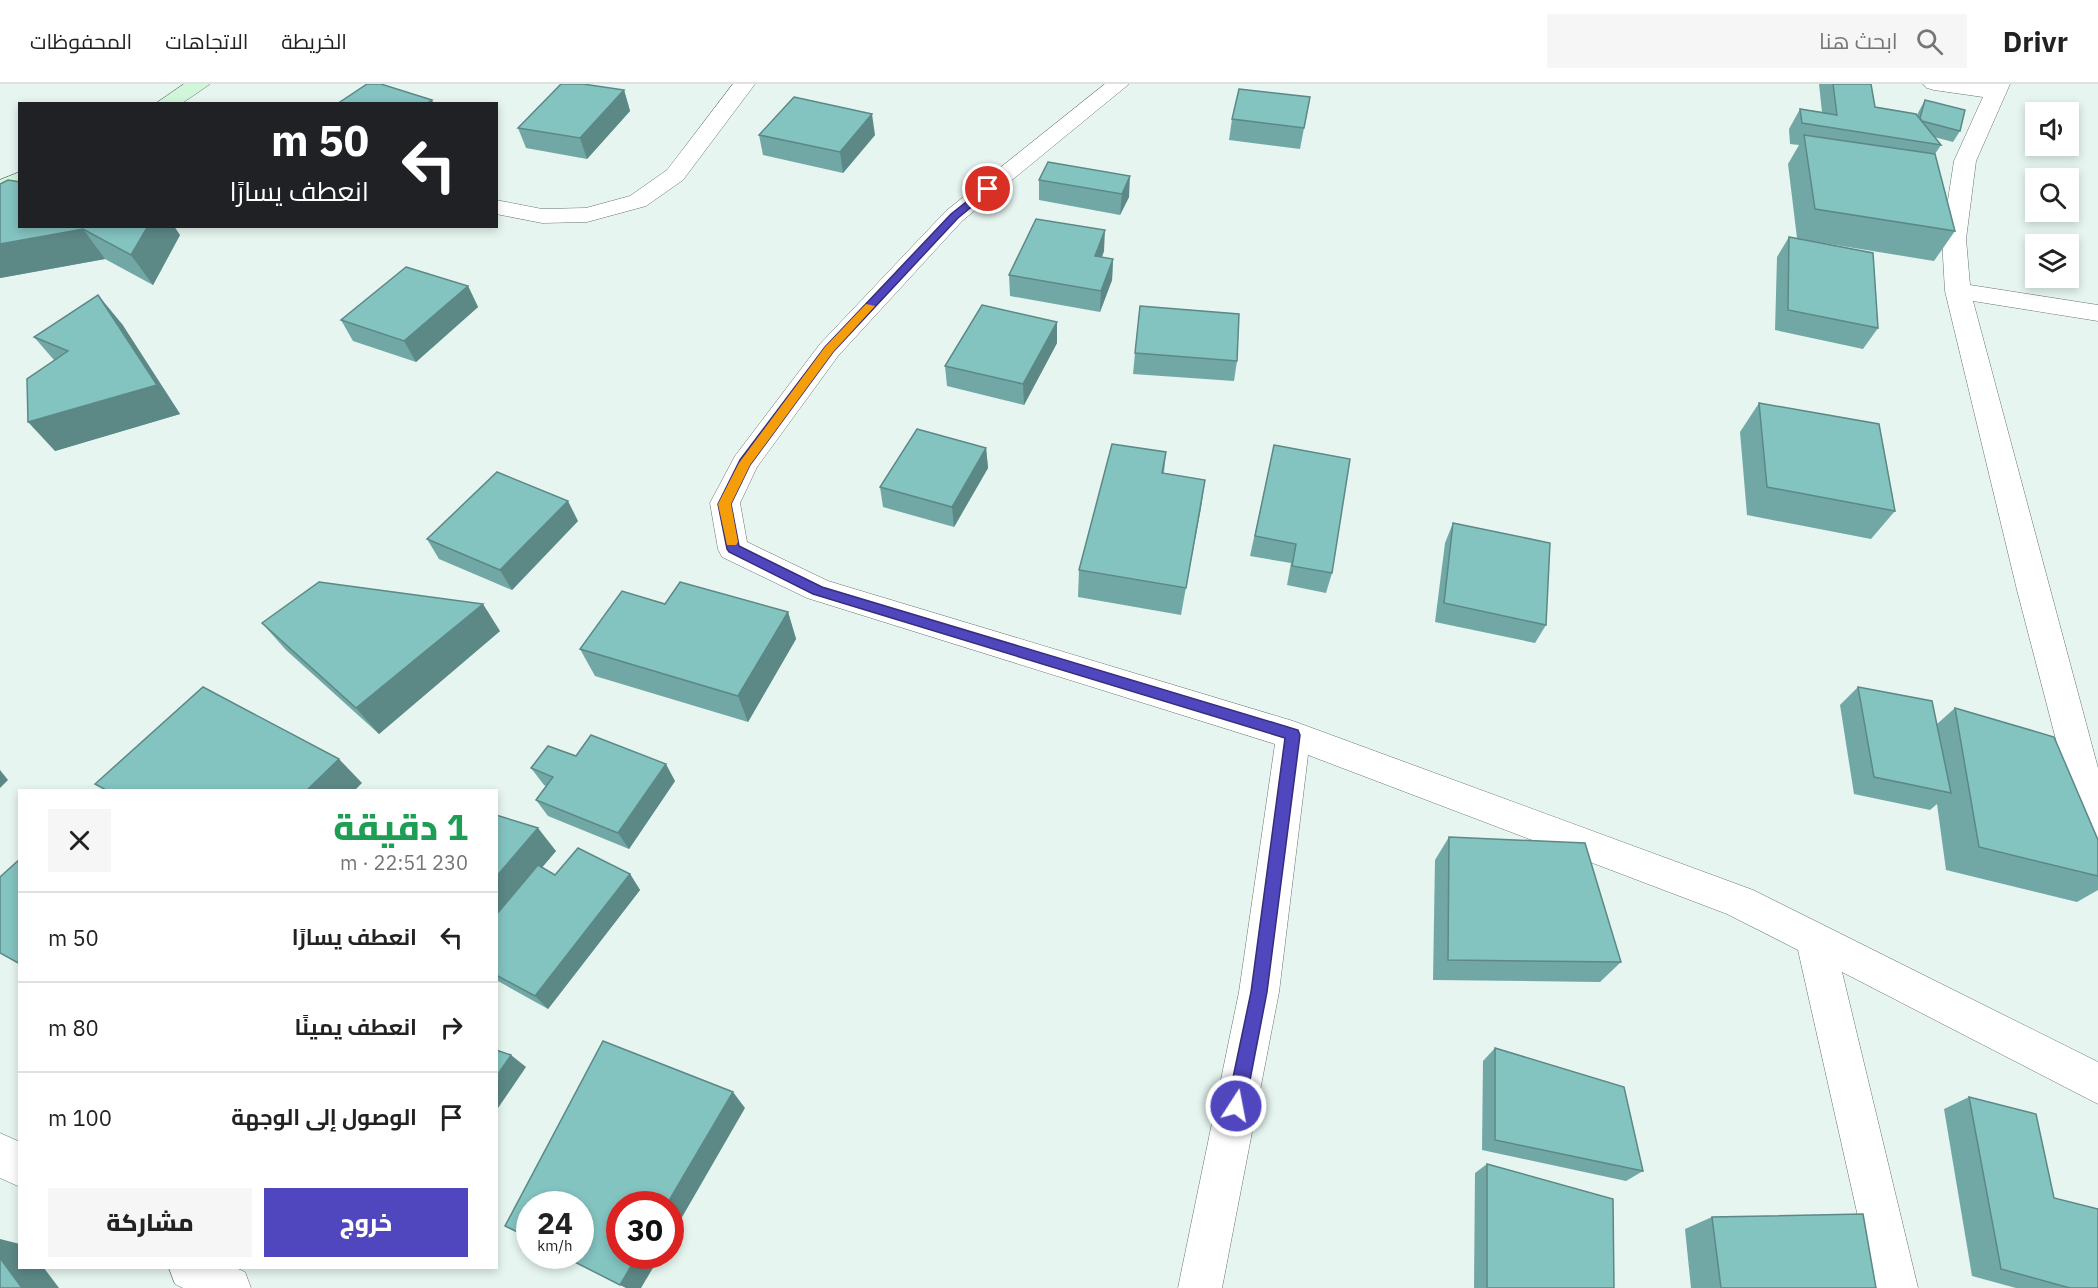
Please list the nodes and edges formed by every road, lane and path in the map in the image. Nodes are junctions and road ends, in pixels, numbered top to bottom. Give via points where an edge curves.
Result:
1 (199, 84) edge
2 (744, 84) edge
3 (1934, 84) edge
4 (1105, 86) edge
5 (1997, 88) edge
6 (168, 102) edge
7 (18, 180) edge
8 (0, 189) edge
9 (498, 207) edge
10 (1958, 291) junction
11 (2098, 313) edge
12 (1293, 735) junction
13 (2098, 832) edge
14 (1815, 940) junction
15 (2098, 1084) edge
16 (0, 1154) edge
17 (18, 1165) edge
18 (193, 1269) edge
19 (229, 1288) edge
20 (1200, 1288) edge
21 (1896, 1288) edge

1 - 6 street
2 - 9 street via 675,175 638,201 587,215 542,216
3 - 5 street
4 - 12 street via 954,216 829,350 745,463 724,504 733,549 818,590
5 - 10 street via 1965,161 1954,239
7 - 8 street
10 - 11 street
10 - 13 street
12 - 14 street via 1740,902
12 - 20 street via 1259,992
14 - 15 street
14 - 21 street
16 - 17 street
18 - 19 street

